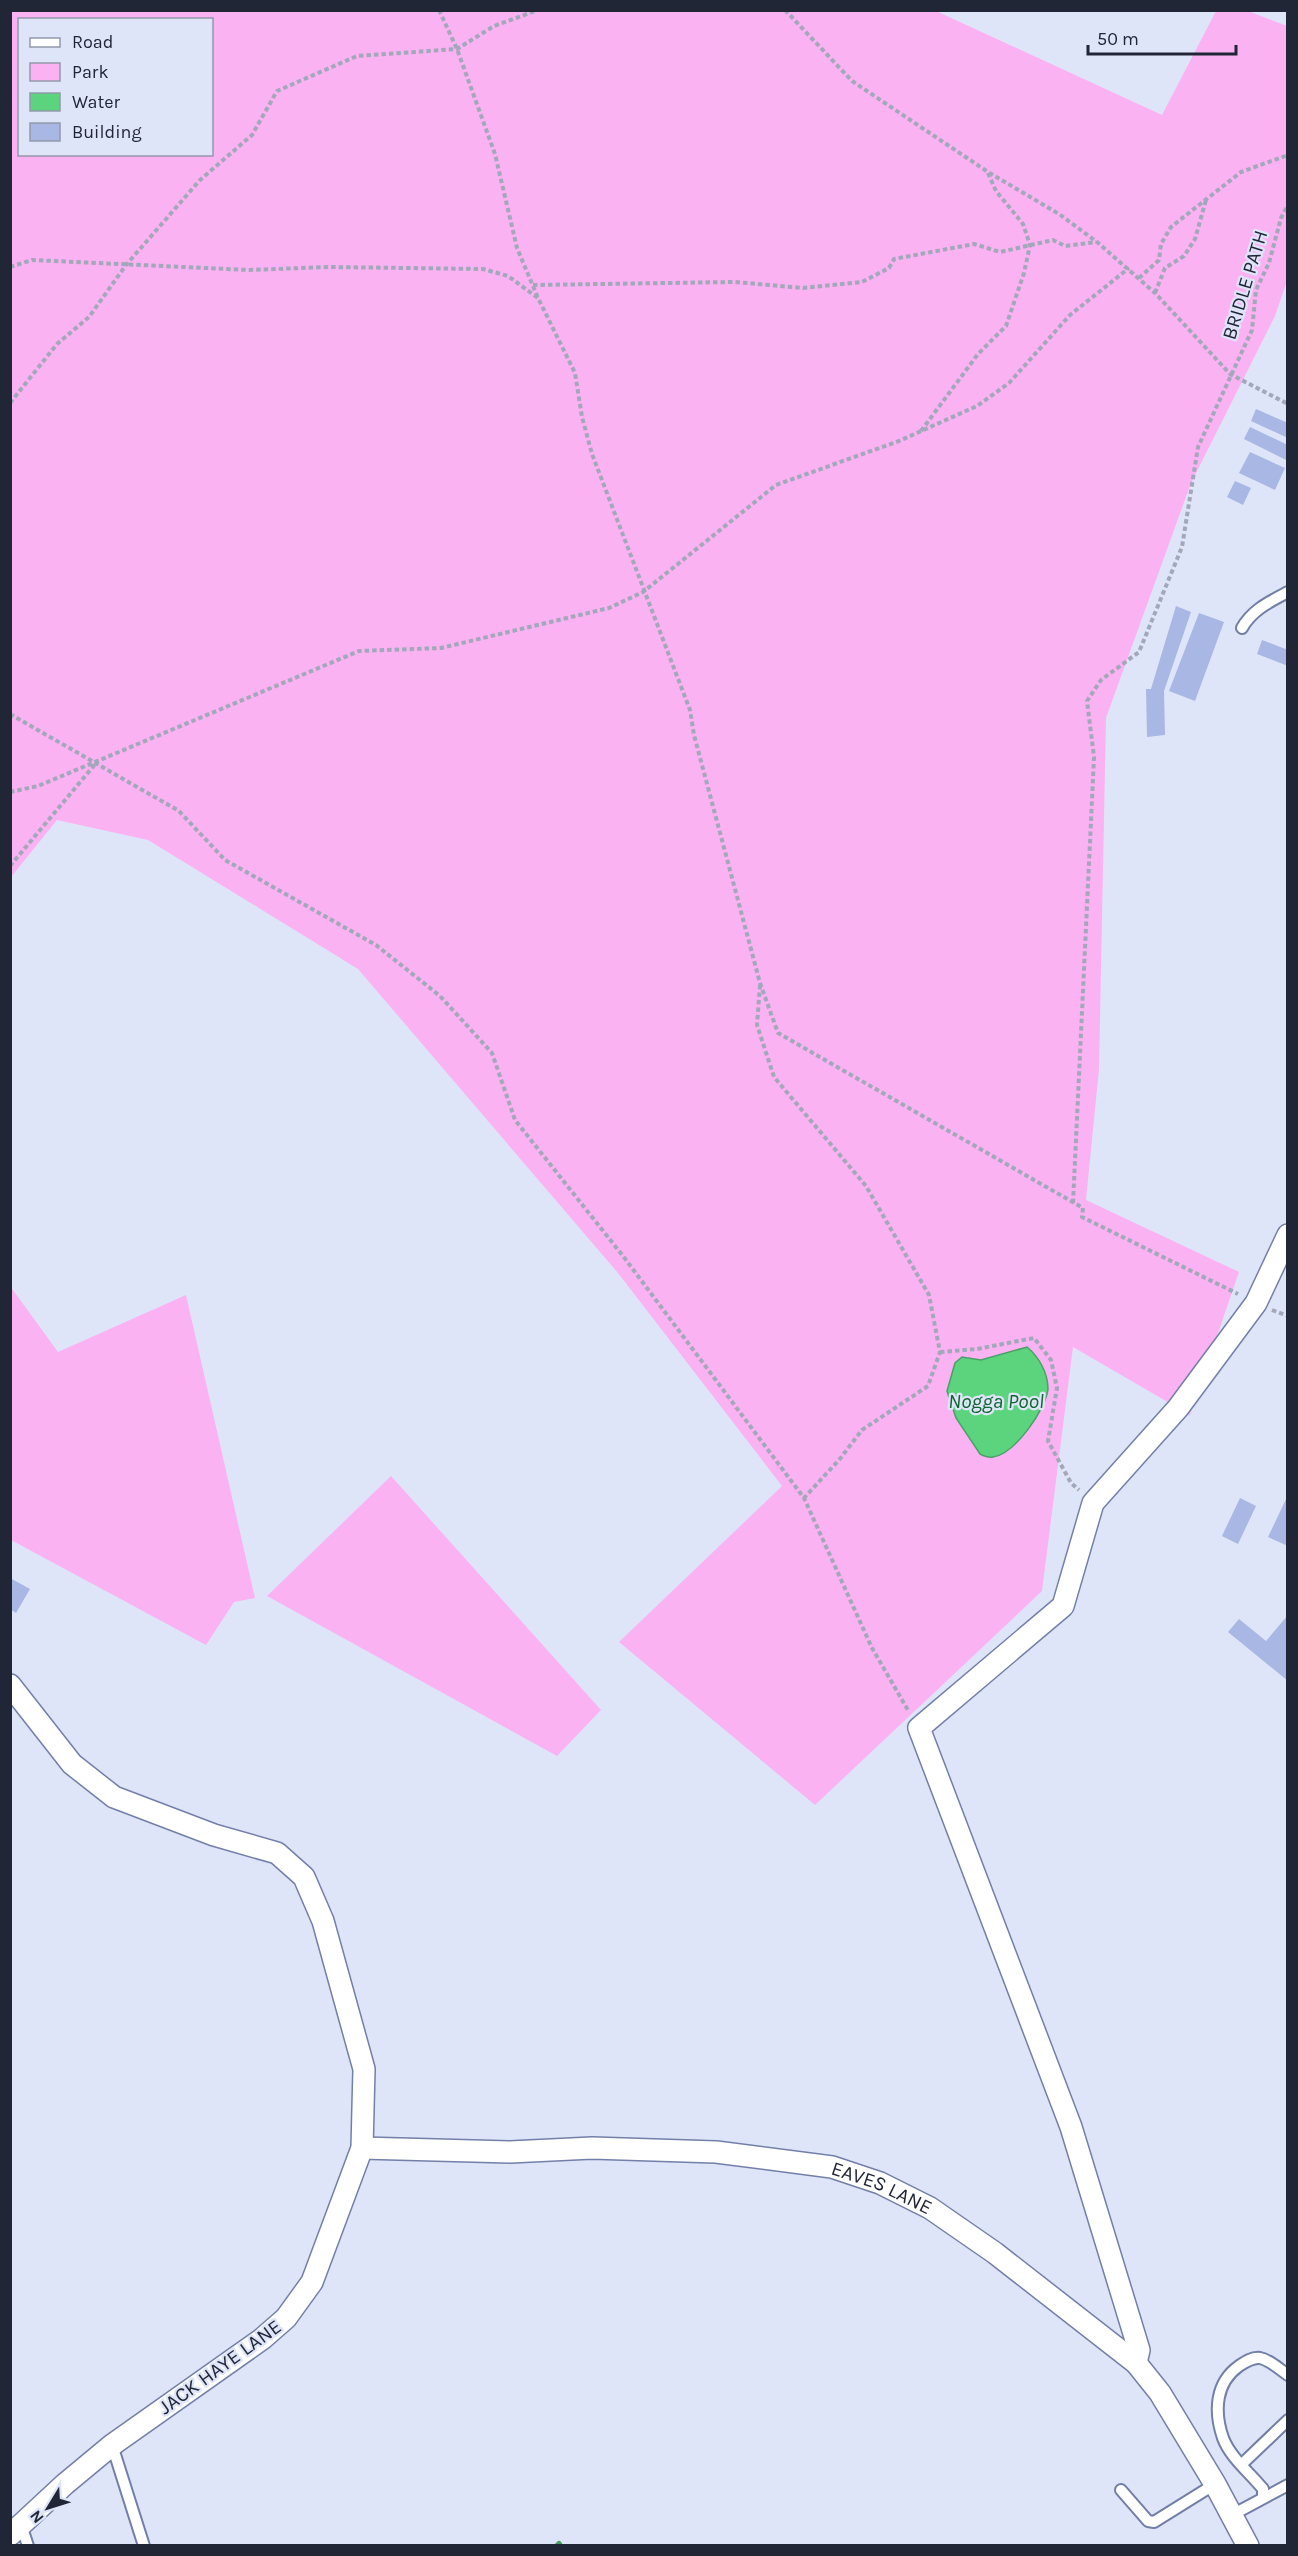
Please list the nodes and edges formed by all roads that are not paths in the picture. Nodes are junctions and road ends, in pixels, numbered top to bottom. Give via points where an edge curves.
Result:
1 (1287, 592) edge
2 (1242, 628) dead end
3 (1287, 1235) edge
4 (10, 1685) edge
5 (362, 2148) junction
6 (1136, 2363) junction
7 (1287, 2375) edge
8 (1287, 2420) edge
9 (112, 2445) junction
10 (1242, 2464) junction
11 (1215, 2484) junction
12 (1287, 2485) edge
13 (1121, 2490) dead end
14 (1263, 2497) junction
15 (1232, 2515) junction
16 (16, 2530) edge
17 (28, 2546) edge
18 (144, 2546) edge
19 (1248, 2546) edge

1 - 2 lane via 1248,617
3 - 6 street via 1256,1303 1179,1408 1093,1503 1063,1606 919,1728 1071,2127 1139,2350
4 - 5 street, JACK HAYE LANE via 72,1764 114,1797 214,1835 277,1853 304,1877 323,1921 364,2069
5 - 6 street, EAVES LANE via 510,2152 663,2149 832,2167 880,2183 930,2208 995,2253
5 - 9 street, JACK HAYE LANE via 312,2282 286,2318
6 - 11 street, EAVES LANE via 1160,2393
7 - 10 lane via 1269,2361 1251,2359 1232,2372 1220,2388 1223,2439
8 - 10 lane
9 - 16 street, JACK HAYE LANE
9 - 18 lane
10 - 14 lane via 1263,2489
11 - 13 lane via 1154,2522 1148,2521
11 - 15 street, EAVES LANE
12 - 14 lane
14 - 15 lane
15 - 19 street, EAVES LANE
16 - 17 lane

